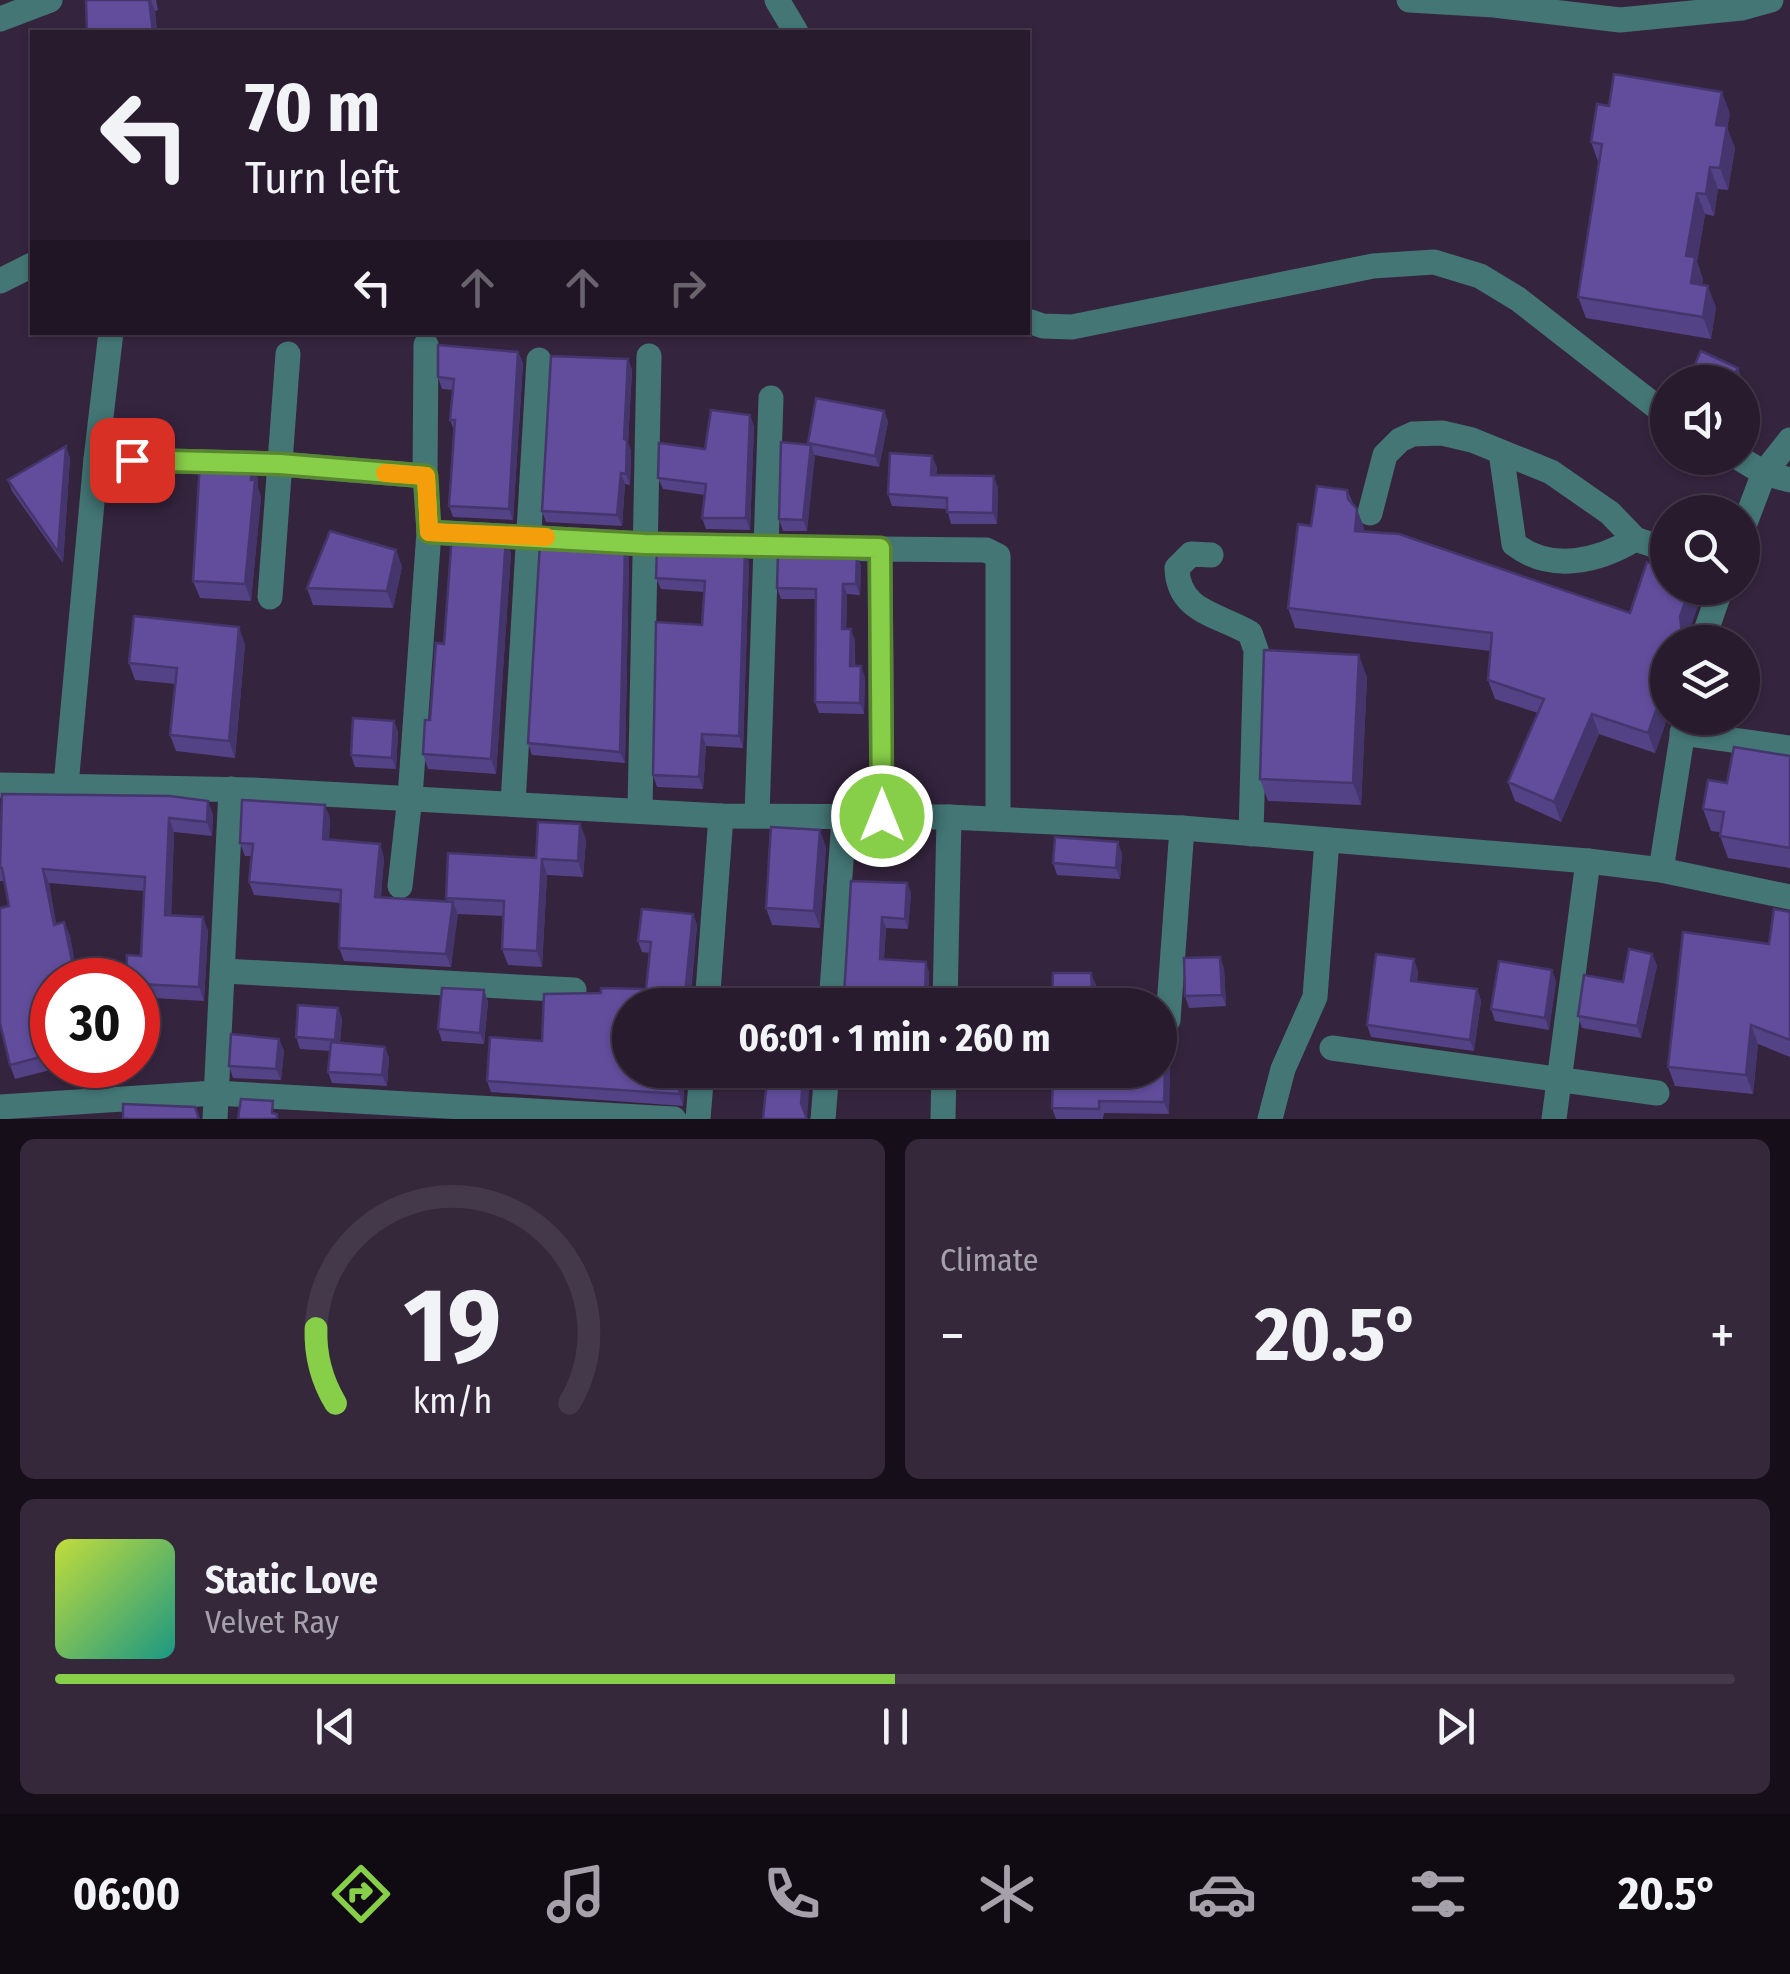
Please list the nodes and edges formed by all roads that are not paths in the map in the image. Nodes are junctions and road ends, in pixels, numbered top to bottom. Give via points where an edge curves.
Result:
1 (50, 0) edge
2 (777, 0) edge
3 (1409, 0) edge
4 (1771, 0) edge
5 (0, 18) edge
6 (795, 30) edge
7 (30, 266) edge
8 (0, 282) edge
9 (1030, 322) edge
10 (111, 335) edge
11 (426, 345) dead end
12 (288, 354) dead end
13 (650, 356) dead end
14 (539, 360) dead end
15 (771, 398) dead end
16 (1650, 402) edge
17 (1790, 440) edge
18 (1501, 452) junction
19 (96, 459) junction
20 (280, 464) junction
21 (1760, 470) edge
22 (1764, 472) junction
23 (426, 476) junction
24 (1790, 480) edge
25 (1755, 495) edge
26 (1370, 514) dead end
27 (429, 532) junction
28 (529, 536) junction
29 (1635, 539) junction
30 (645, 544) junction
31 (1650, 544) edge
32 (767, 546) junction
33 (880, 548) junction
34 (1211, 554) dead end
35 (270, 596) dead end
36 (1683, 735) edge
37 (1727, 735) edge
38 (1790, 748) edge
39 (0, 785) edge
40 (66, 785) junction
41 (232, 790) junction
42 (410, 797) junction
43 (513, 802) junction
44 (640, 810) junction
45 (757, 814) junction
46 (721, 816) junction
47 (882, 816) junction
48 (949, 817) junction
49 (844, 818) junction
50 (998, 818) junction
51 (1182, 828) junction
52 (1251, 834) junction
53 (1327, 840) junction
54 (1588, 861) junction
55 (1661, 870) junction
56 (400, 886) dead end
57 (1790, 897) edge
58 (224, 971) junction
59 (707, 988) edge
60 (832, 988) edge
61 (945, 988) edge
62 (1170, 988) edge
63 (574, 990) edge
64 (1332, 1048) dead end
65 (1559, 1078) junction
66 (701, 1088) edge
67 (825, 1088) edge
68 (944, 1088) edge
69 (1656, 1093) dead end
70 (215, 1106) edge
71 (0, 1107) edge
72 (395, 1111) edge
73 (674, 1119) edge
74 (698, 1119) edge
75 (823, 1119) edge
76 (943, 1119) edge
77 (1270, 1119) edge
78 (1554, 1119) edge

1 - 5 street
2 - 6 street
3 - 4 street via 1620,20
7 - 8 street
9 - 16 street via 1072,326 1373,266 1434,262 1480,276 1518,299
10 - 19 street
11 - 23 street
12 - 20 street
13 - 30 street
14 - 28 street
15 - 32 street
17 - 22 street
18 - 26 street via 1442,433 1400,440 1385,455
18 - 29 street via 1551,472
18 - 29 street via 1514,544 1528,554 1574,561 1609,555
19 - 20 street
19 - 40 street
20 - 23 street
20 - 35 street
21 - 22 street
22 - 24 street
22 - 25 street
23 - 27 street
27 - 28 street
27 - 42 street
28 - 30 street
28 - 43 street
29 - 31 street
30 - 32 street
30 - 44 street
32 - 33 street
32 - 45 street
33 - 47 street
33 - 50 street via 986,550 998,556
34 - 52 street via 1191,554 1178,568 1178,584 1194,606 1250,633 1256,650
36 - 55 street
37 - 38 street
39 - 40 street
40 - 41 street
41 - 42 street
41 - 58 street
42 - 43 street
42 - 56 street
43 - 44 street
44 - 46 street
45 - 46 street
45 - 49 street
46 - 59 street
47 - 48 street
47 - 49 street
48 - 50 street
48 - 61 street
49 - 60 street
50 - 51 street
51 - 52 street
51 - 62 street
52 - 53 street
53 - 54 street
53 - 77 street via 1315,997
54 - 55 street
54 - 65 street
55 - 57 street
58 - 63 street
58 - 70 street
64 - 65 street
65 - 69 street
65 - 78 street
66 - 74 street
67 - 75 street
68 - 76 street
70 - 71 street
70 - 72 street
72 - 73 street

